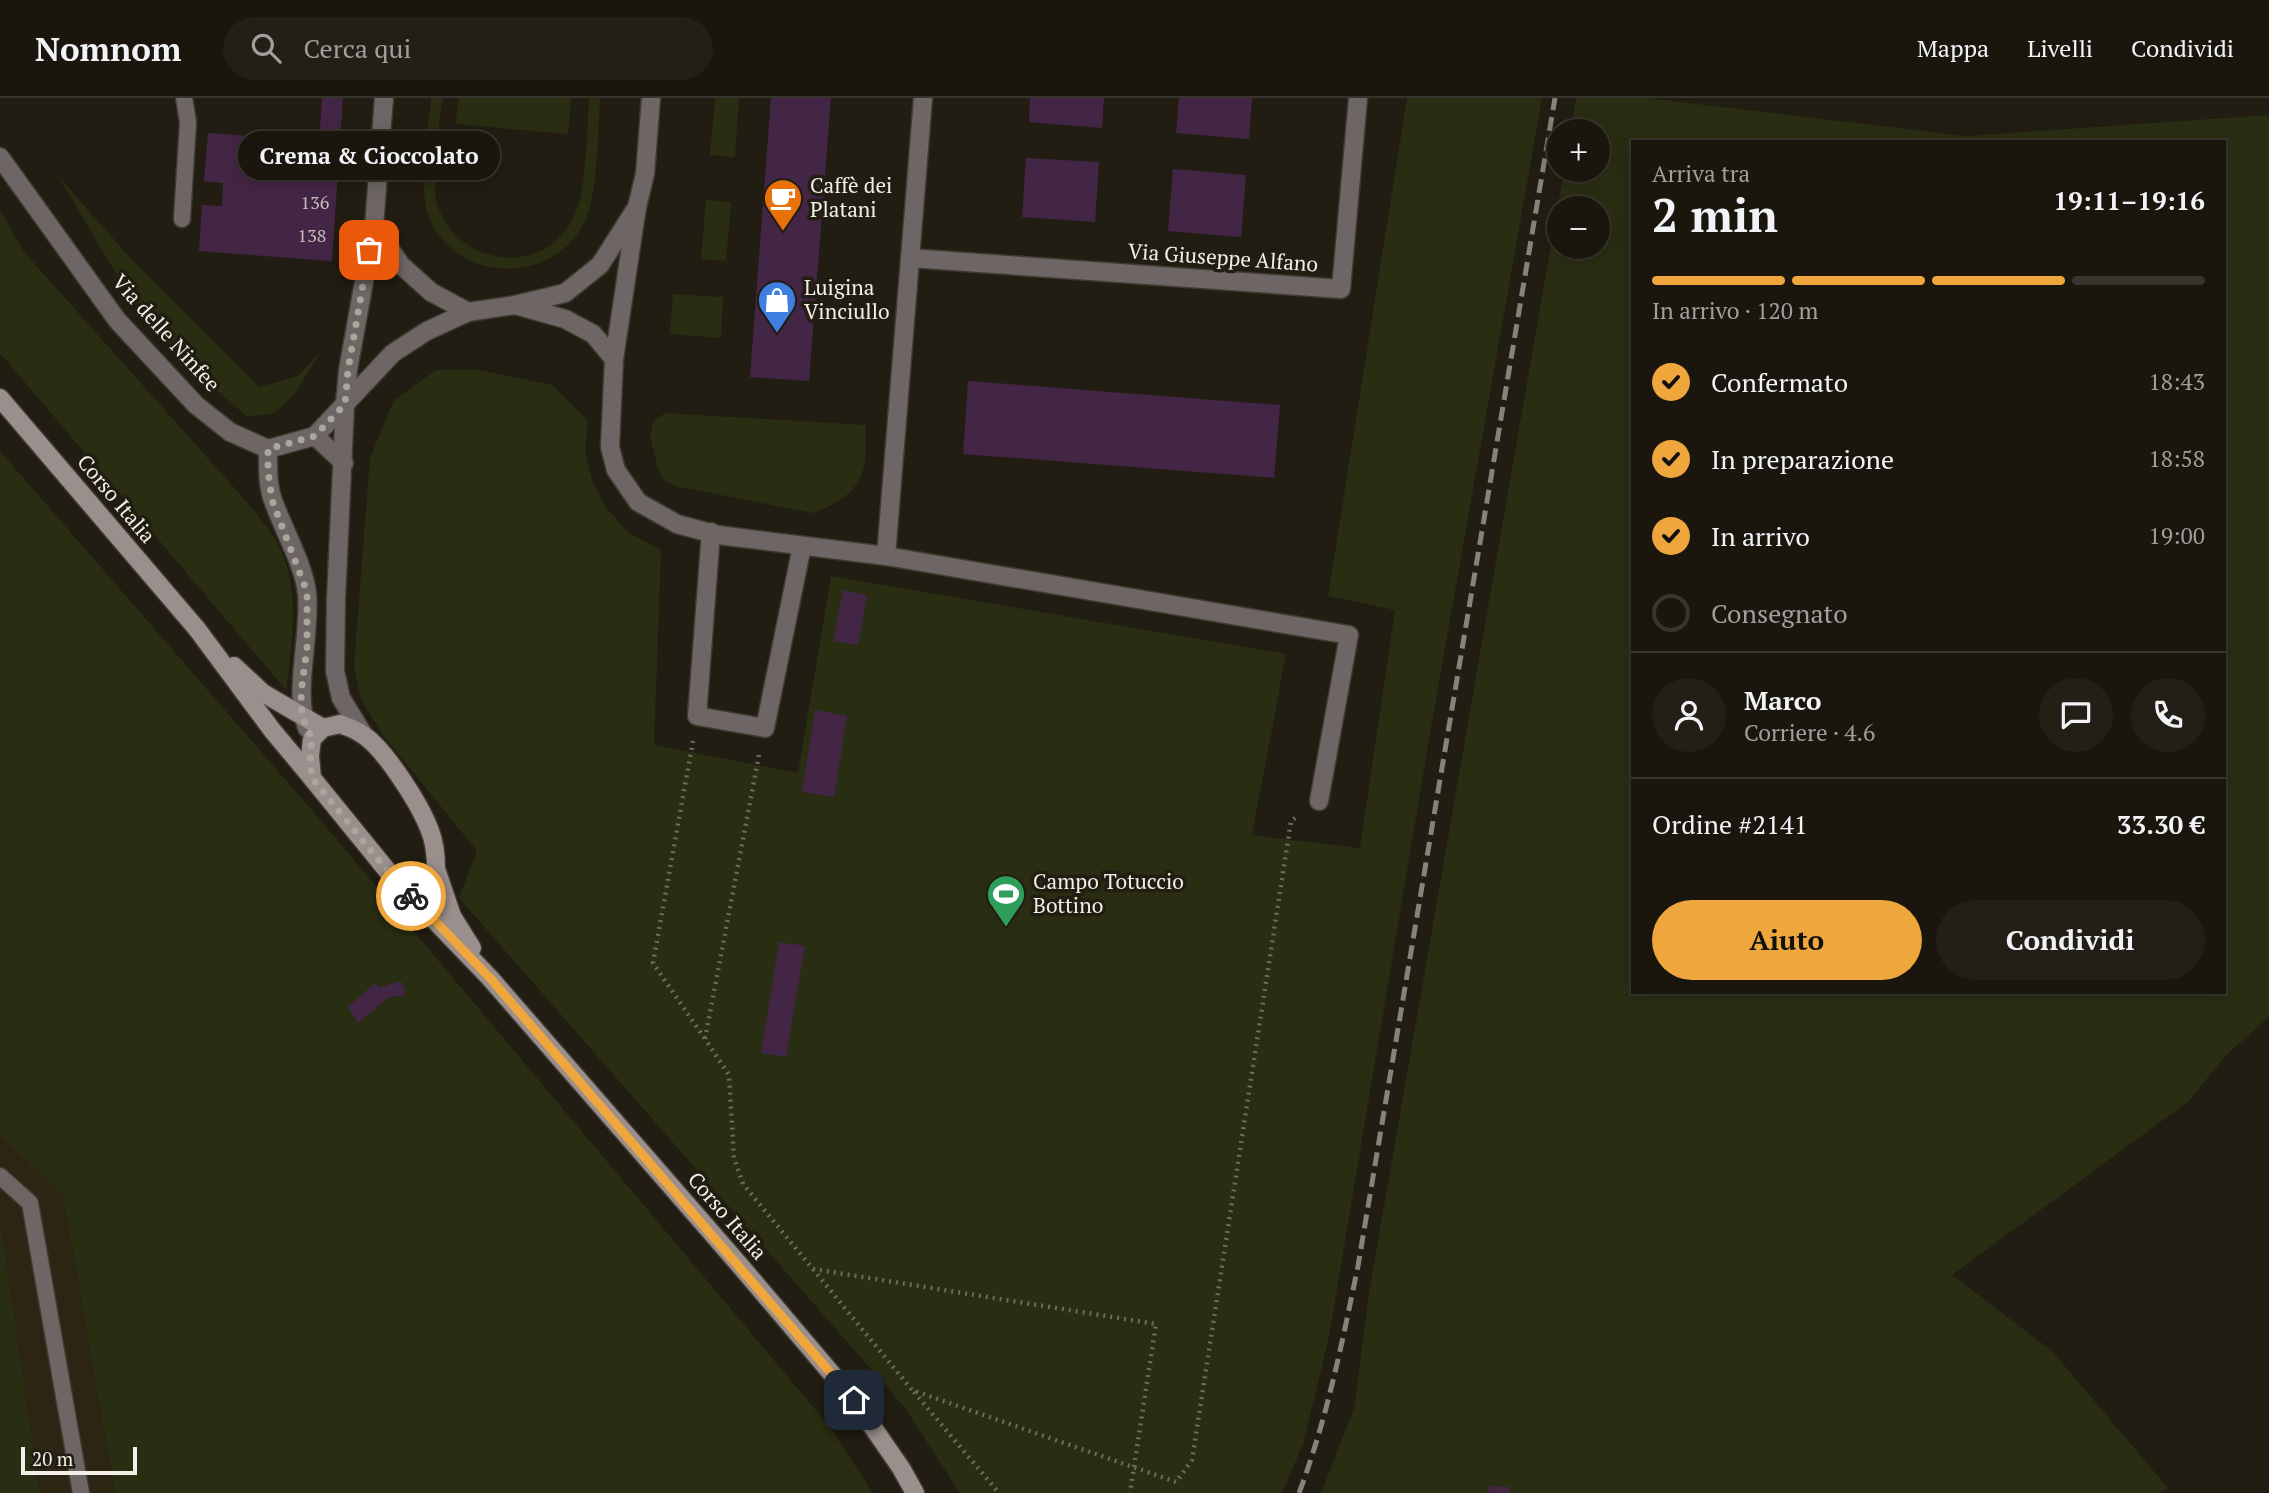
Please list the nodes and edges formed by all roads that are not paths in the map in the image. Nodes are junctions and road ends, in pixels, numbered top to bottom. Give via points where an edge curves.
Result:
1 (184, 98) edge
2 (384, 98) edge
3 (651, 98) edge
4 (923, 98) edge
5 (1358, 98) edge
6 (0, 157) edge
7 (637, 206) junction
8 (181, 219) dead end
9 (374, 226) junction
10 (910, 258) junction
11 (515, 305) junction
12 (468, 312) junction
13 (614, 359) junction
14 (0, 398) edge
15 (345, 404) junction
16 (315, 436) junction
17 (268, 449) junction
18 (344, 463) junction
19 (711, 533) junction
20 (802, 546) junction
21 (886, 556) junction
22 (197, 629) junction
23 (302, 716) junction
24 (318, 734) junction
25 (363, 734) junction
26 (312, 778) junction
27 (1319, 802) road end
28 (436, 869) junction
29 (390, 874) junction
30 (490, 978) junction
31 (0, 1176) edge
32 (81, 1493) edge
33 (915, 1493) edge

1 - 8 lane via 188,122
2 - 9 street
3 - 7 street via 645,174
4 - 10 street
5 - 10 street, Via Giuseppe Alfano via 1341,289
6 - 17 street, Via delle Ninfee via 126,329 196,405 230,432
7 - 11 street via 600,265 565,293
7 - 13 street
9 - 12 street via 401,265 431,292
9 - 15 street
10 - 21 street
11 - 12 street
11 - 13 street via 565,319 593,334
12 - 15 street via 393,353
13 - 19 street via 610,447 616,470 638,502 677,524
14 - 22 main road, Corso Italia
15 - 16 street
15 - 18 street
16 - 17 street
16 - 18 street
17 - 23 street via 272,500 307,592
18 - 25 street via 335,671 341,698
19 - 20 street
19 - 20 street via 697,716 765,728
20 - 21 street
21 - 27 street via 1349,635
22 - 23 main road via 263,694
22 - 26 main road
23 - 24 main road
24 - 25 main road via 340,724
24 - 26 main road via 310,756
25 - 28 main road via 419,807 431,832
26 - 29 main road
28 - 29 main road via 424,880 407,882
28 - 30 main road via 452,916
29 - 30 main road
30 - 33 main road, Corso Italia via 854,1400
31 - 32 lane via 30,1203

